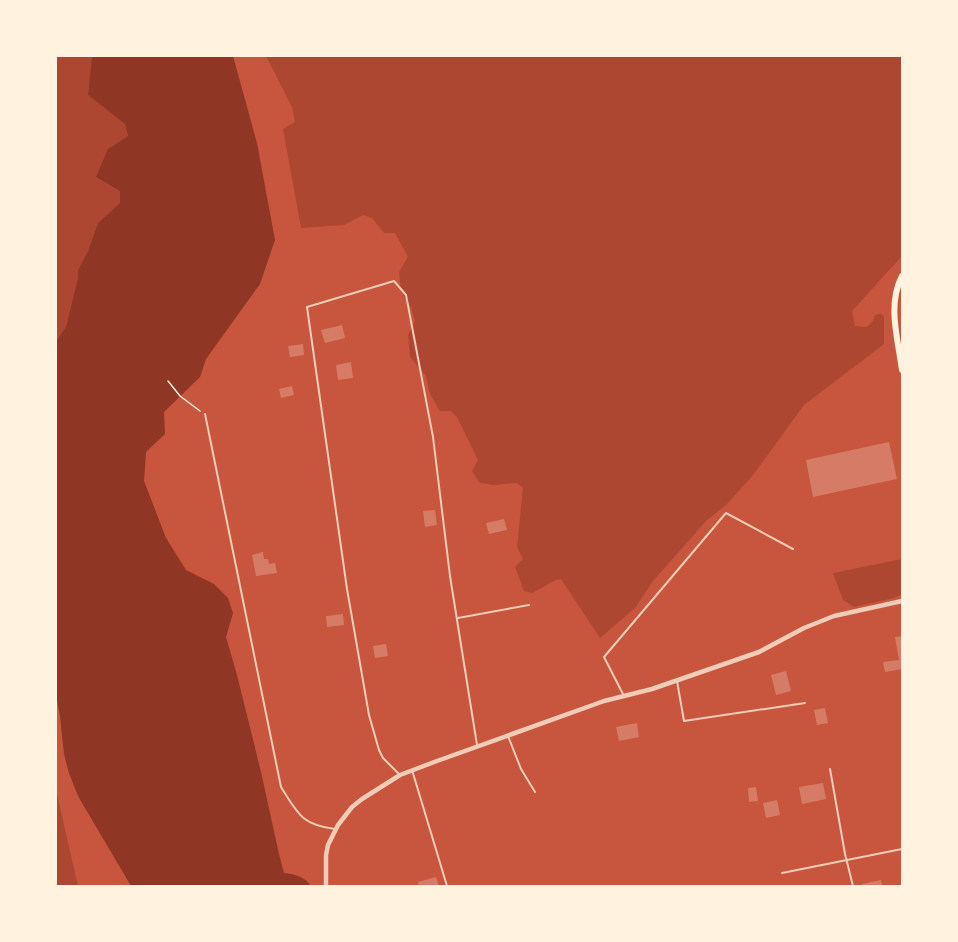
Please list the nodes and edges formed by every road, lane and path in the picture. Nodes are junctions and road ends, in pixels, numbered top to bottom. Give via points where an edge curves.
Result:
1 (903, 276) edge
2 (903, 370) edge
3 (168, 381) dead end
4 (205, 414) joint
5 (793, 549) dead end
6 (903, 601) edge
7 (529, 605) dead end
8 (457, 618) junction
9 (677, 681) junction
10 (624, 696) junction
11 (805, 702) dead end
12 (508, 736) junction
13 (477, 747) junction
14 (830, 769) dead end
15 (412, 770) junction
16 (400, 776) junction
17 (535, 792) dead end
18 (335, 829) junction
19 (902, 849) edge
20 (847, 860) junction
21 (782, 873) dead end
22 (326, 886) edge
23 (447, 886) edge
24 (853, 886) edge

1 - 2 main road via 894,303
3 - 4 path via 180,396
4 - 18 lane via 281,787 304,820
5 - 10 lane via 726,513 604,657
6 - 9 street via 834,616 759,652
7 - 8 lane
8 - 13 lane
8 - 16 lane via 433,438 406,295 394,281 307,307 369,716 378,750
9 - 10 street
9 - 11 lane via 684,721
10 - 12 street
12 - 13 street
12 - 17 lane via 521,770
13 - 15 street
14 - 20 lane
15 - 16 street
15 - 23 lane
16 - 18 street via 362,799
18 - 22 street via 326,855
19 - 20 lane
20 - 21 lane
20 - 24 lane

